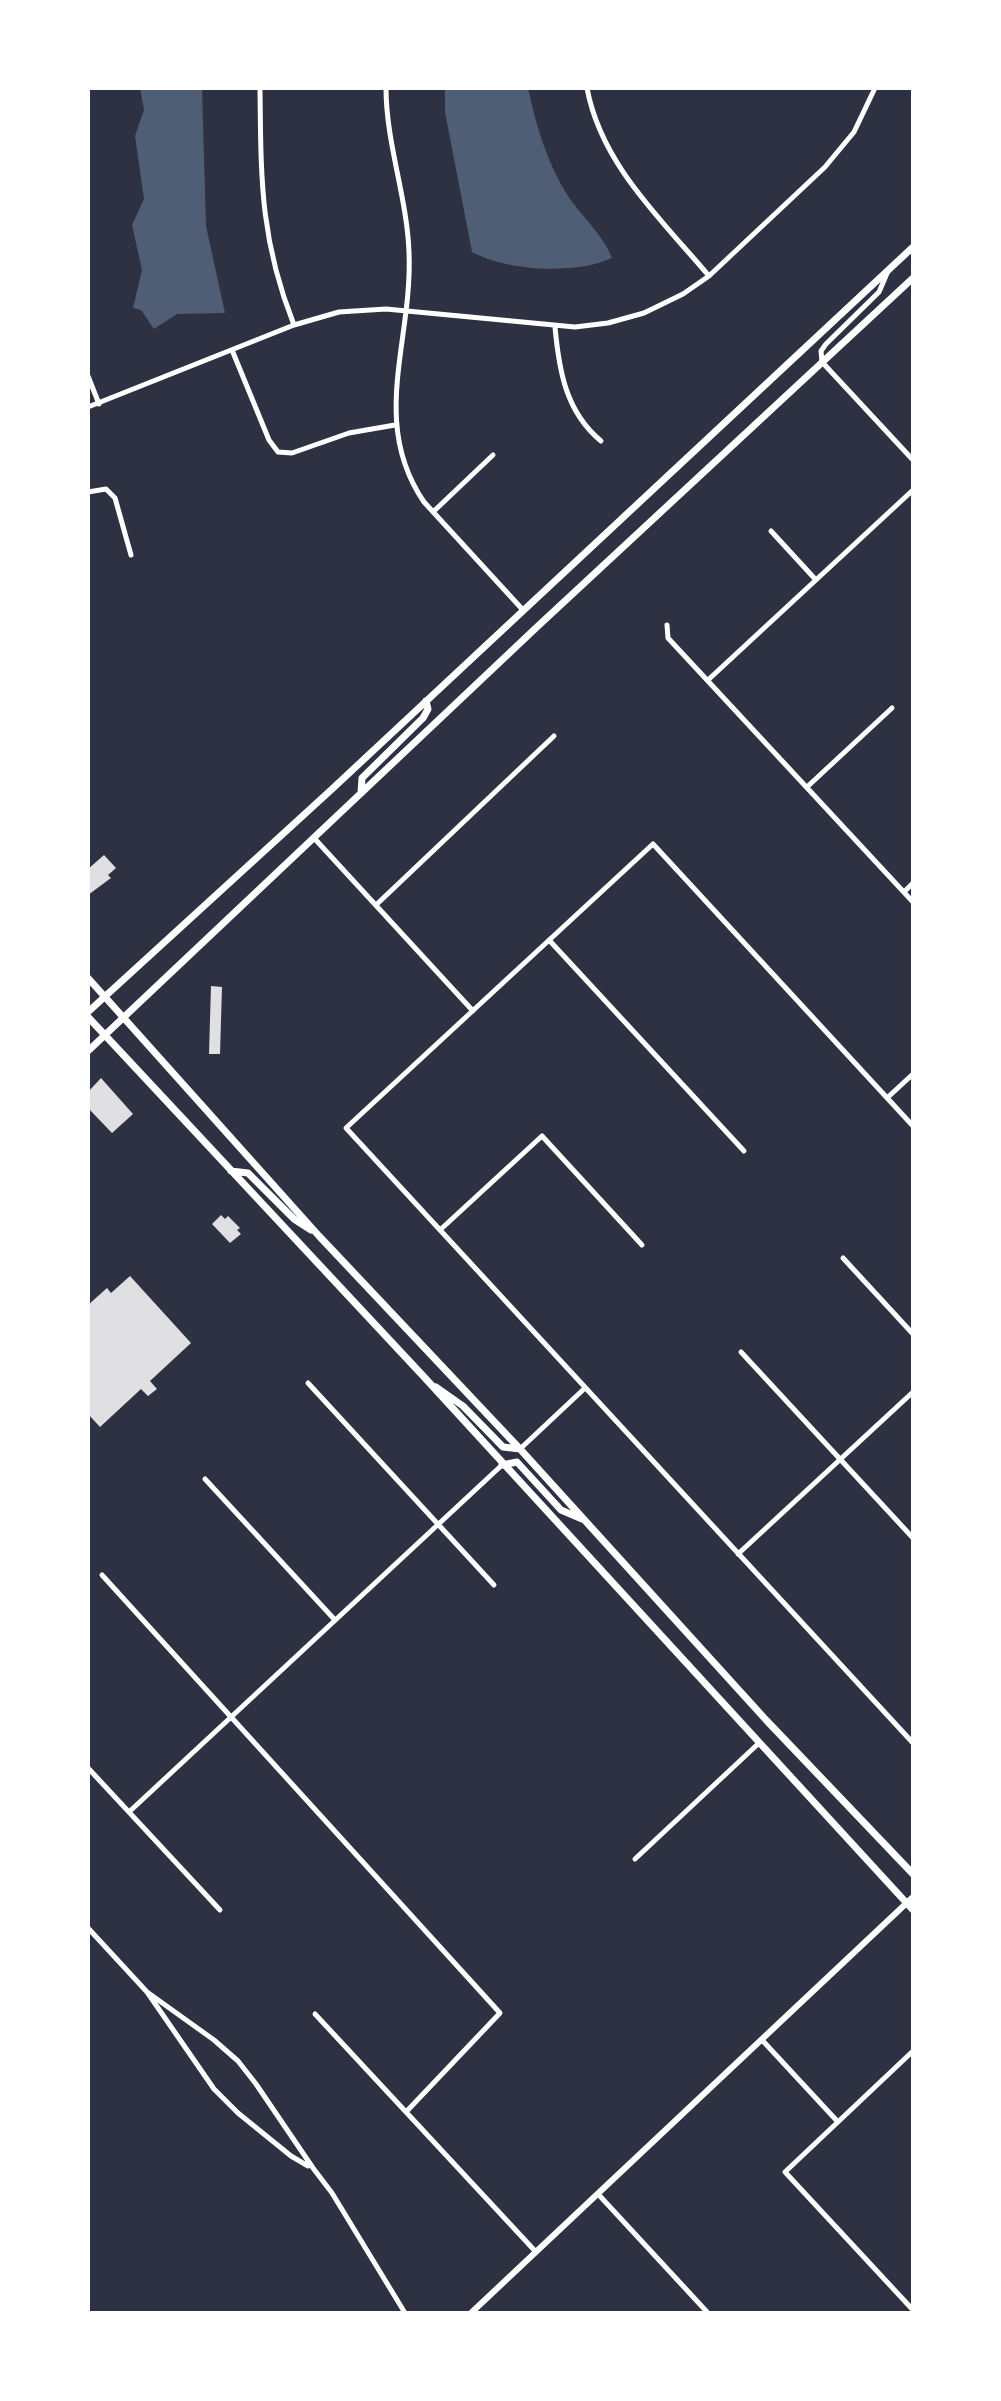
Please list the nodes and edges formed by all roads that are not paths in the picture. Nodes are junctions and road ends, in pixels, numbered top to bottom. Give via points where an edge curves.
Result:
1 (260, 88) edge
2 (386, 88) edge
3 (587, 88) edge
4 (875, 88) edge
5 (913, 247) edge
6 (888, 270) junction
7 (709, 276) junction
8 (913, 278) edge
9 (405, 310) junction
10 (294, 325) junction
11 (555, 327) junction
12 (232, 350) junction
13 (822, 362) junction
14 (88, 376) edge
15 (99, 404) junction
16 (88, 407) edge
17 (395, 425) junction
18 (601, 441) dead end
19 (493, 455) dead end
20 (913, 460) edge
21 (913, 490) edge
22 (88, 492) edge
23 (433, 512) junction
24 (771, 531) dead end
25 (131, 555) dead end
26 (816, 580) junction
27 (523, 610) junction
28 (667, 625) dead end
29 (708, 680) junction
30 (426, 701) junction
31 (892, 708) dead end
32 (554, 736) dead end
33 (807, 787) junction
34 (361, 793) junction
35 (313, 838) junction
36 (913, 883) edge
37 (904, 892) junction
38 (913, 902) edge
39 (376, 905) junction
40 (549, 940) junction
41 (88, 978) edge
42 (105, 997) junction
43 (473, 1011) junction
44 (88, 1015) edge
45 (124, 1019) junction
46 (105, 1035) junction
47 (88, 1051) edge
48 (913, 1074) edge
49 (887, 1098) junction
50 (913, 1126) edge
51 (744, 1151) dead end
52 (231, 1171) junction
53 (440, 1230) junction
54 (319, 1236) junction
55 (642, 1245) dead end
56 (843, 1258) dead end
57 (913, 1334) edge
58 (741, 1352) dead end
59 (425, 1378) junction
60 (308, 1383) dead end
61 (585, 1388) junction
62 (913, 1392) edge
63 (520, 1449) junction
64 (840, 1460) junction
65 (502, 1465) junction
66 (205, 1479) dead end
67 (584, 1520) junction
68 (438, 1524) junction
69 (913, 1538) edge
70 (738, 1554) junction
71 (102, 1575) dead end
72 (494, 1585) dead end
73 (335, 1620) junction
74 (232, 1716) junction
75 (759, 1743) junction
76 (913, 1743) edge
77 (88, 1768) edge
78 (129, 1812) junction
79 (635, 1859) dead end
80 (913, 1874) edge
81 (911, 1903) edge
82 (220, 1910) dead end
83 (88, 1928) edge
84 (147, 1992) junction
85 (315, 2014) dead end
86 (762, 2040) junction
87 (913, 2051) edge
88 (406, 2112) junction
89 (838, 2122) junction
90 (313, 2168) junction
91 (598, 2194) junction
92 (536, 2252) junction
93 (913, 2310) edge
94 (405, 2313) edge
95 (471, 2313) edge
96 (708, 2313) edge

1 - 10 street via 265,225
2 - 9 street via 409,251
3 - 7 street via 615,161
4 - 7 street via 841,150
5 - 6 main road
6 - 13 street via 879,292 826,344
6 - 27 main road
7 - 11 street via 644,313 598,325
8 - 13 main road
9 - 10 street via 339,312
9 - 11 street
9 - 17 street
10 - 12 street
11 - 18 street via 571,403
12 - 15 street
12 - 17 street via 278,452 292,453 349,433
13 - 20 street
13 - 34 main road
14 - 15 street
15 - 16 street
17 - 23 street via 406,471
19 - 23 street
21 - 26 street
22 - 25 street via 106,489 115,498
23 - 27 street
24 - 26 street
26 - 29 street
27 - 30 main road
28 - 29 street via 668,638
29 - 33 street
30 - 34 main road via 428,709 417,725 362,778
30 - 42 main road
31 - 33 street
32 - 39 street
33 - 37 street
34 - 35 main road
35 - 39 street
35 - 45 main road
36 - 37 street
37 - 38 street
39 - 43 street
40 - 43 street
40 - 49 street via 653,844
40 - 51 street
41 - 42 main road
42 - 44 main road
42 - 45 main road
43 - 53 street via 346,1128
44 - 46 main road
45 - 46 main road
45 - 54 main road
46 - 47 main road
46 - 52 main road
48 - 49 street
49 - 50 street
52 - 54 main road via 248,1173
52 - 59 main road
53 - 55 street via 542,1136
53 - 61 street
54 - 63 main road
56 - 57 street
58 - 64 street
59 - 63 main road via 463,1406 503,1447
59 - 65 main road
60 - 68 street
61 - 63 street
61 - 70 street
62 - 64 street
63 - 67 main road
64 - 69 street
64 - 70 street
65 - 67 main road via 517,1462 561,1510
65 - 68 street
65 - 75 main road
66 - 73 street
67 - 80 main road
68 - 72 street
68 - 73 street
70 - 76 street
71 - 74 street
73 - 74 street
74 - 78 street
74 - 88 street via 500,2013
75 - 79 street
75 - 81 main road
77 - 78 street
78 - 82 street
81 - 86 street
83 - 84 street
84 - 90 street via 238,2061
84 - 90 street via 214,2089 291,2156
85 - 88 street
86 - 89 street
86 - 91 street
87 - 89 street
88 - 92 street
89 - 93 street via 785,2172
90 - 94 street
91 - 92 street
91 - 96 street
92 - 95 street

